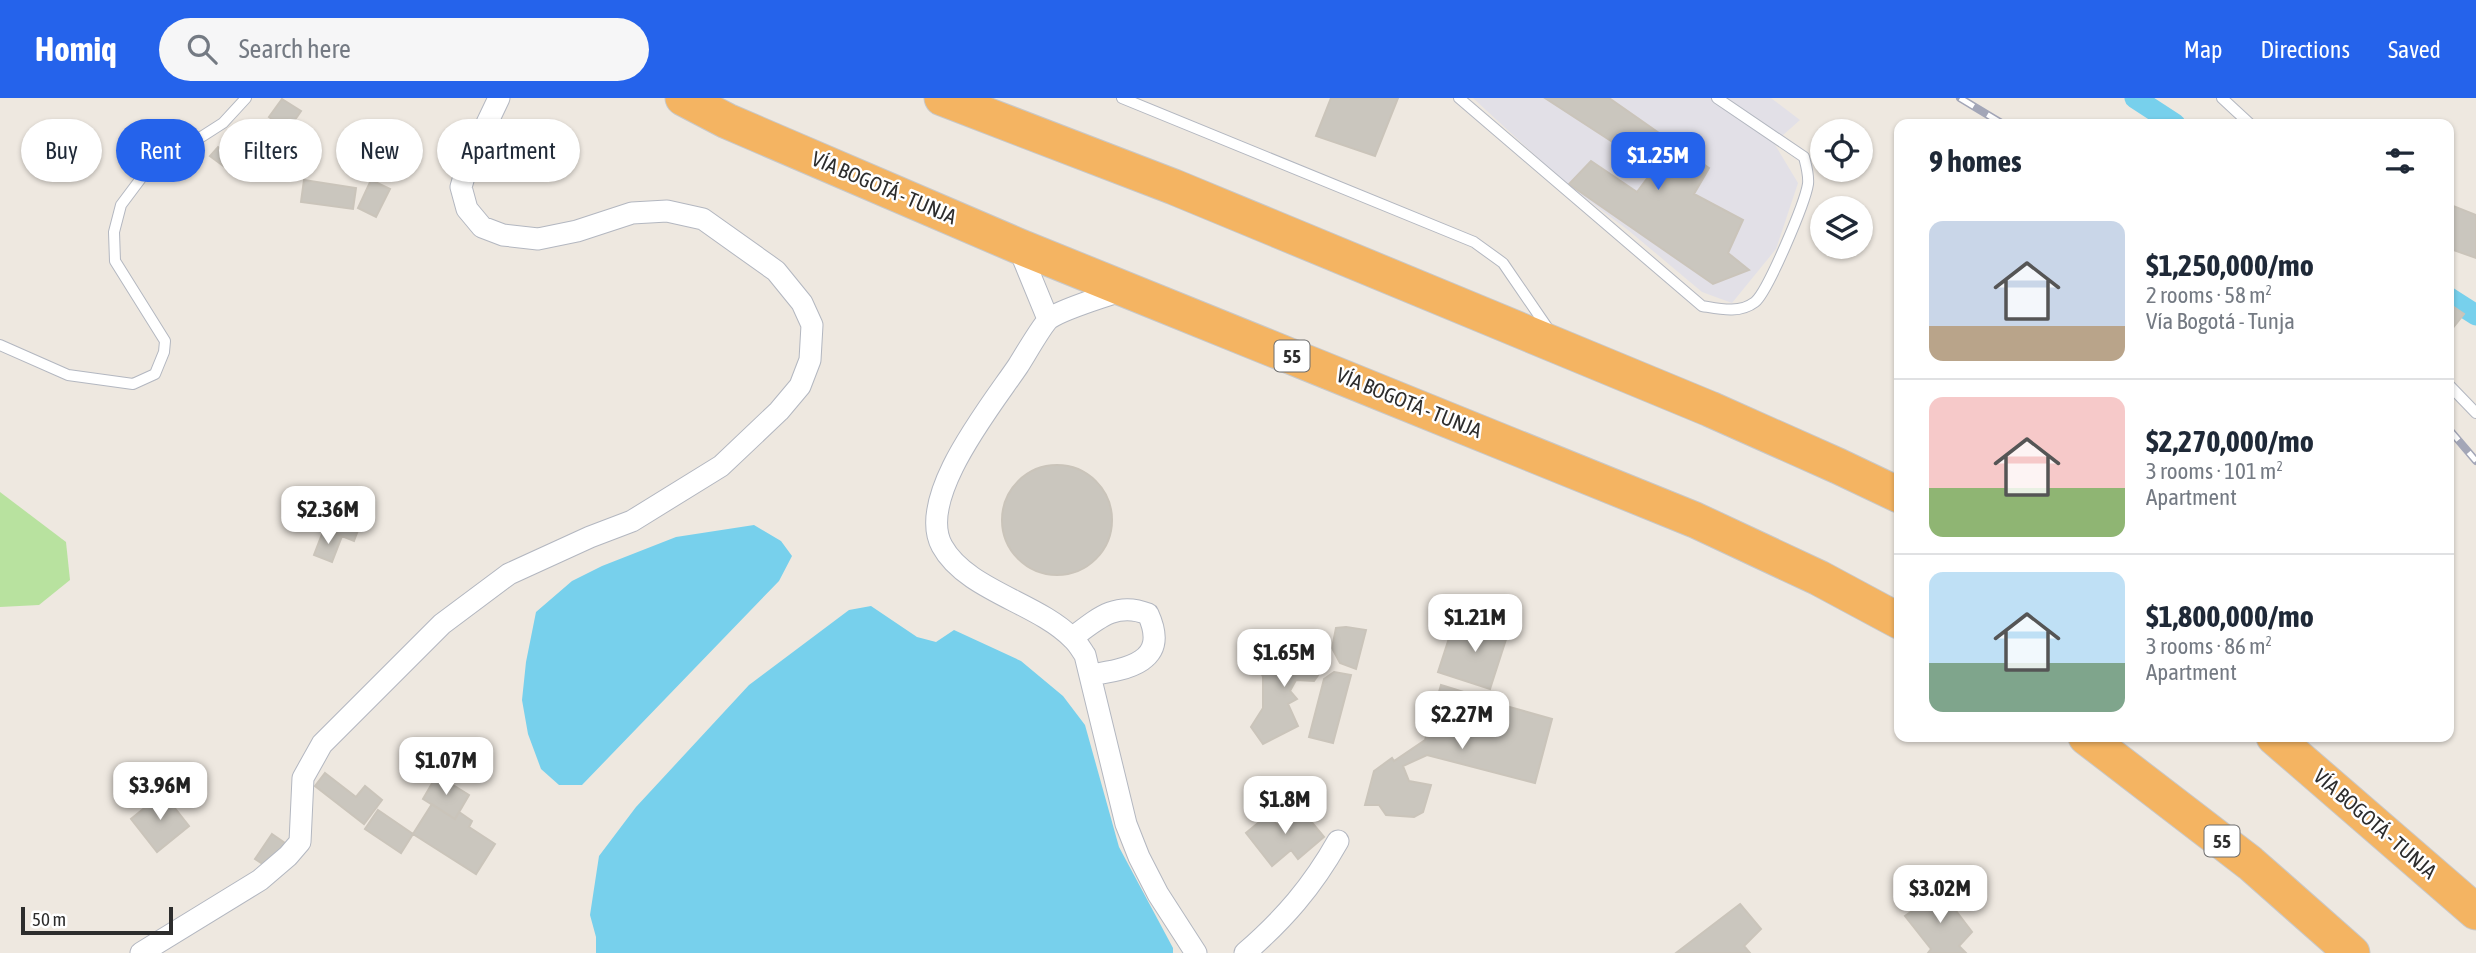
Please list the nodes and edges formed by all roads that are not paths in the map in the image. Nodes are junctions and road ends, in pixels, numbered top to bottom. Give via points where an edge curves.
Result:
1 (246, 98) edge
2 (499, 98) edge
3 (682, 98) edge
4 (942, 98) edge
5 (1122, 98) edge
6 (1459, 98) edge
7 (1717, 98) edge
8 (2222, 98) edge
9 (2245, 119) edge
10 (1018, 246) junction
11 (1127, 288) junction
12 (1048, 319) junction
13 (0, 345) edge
14 (1562, 349) junction
15 (2454, 390) edge
16 (2476, 413) edge
17 (1894, 493) edge
18 (1894, 618) edge
19 (1072, 638) junction
20 (1091, 675) junction
21 (2093, 742) edge
22 (2280, 742) edge
23 (1338, 841) dead end
24 (2476, 912) edge
25 (141, 953) edge
26 (1196, 953) edge
27 (1245, 953) edge
28 (2352, 953) edge

1 - 13 lane via 223,123 145,173 121,205 114,232 115,261 164,341 155,373 133,384 68,375
2 - 25 street via 461,187 467,208 482,227 538,239 632,213 667,211 703,219 776,271 802,303 811,325 810,360 800,386 721,466 632,521 509,574 442,624 323,744 303,778 300,842 288,856 260,880
3 - 10 highway, VÍA BOGOTÁ - TUNJA / 55
4 - 14 highway via 1174,187
5 - 14 lane via 1474,243 1503,263
6 - 7 lane via 1702,306 1740,309 1756,301 1773,270 1809,181 1804,157
8 - 9 lane
10 - 11 highway, VÍA BOGOTÁ - TUNJA / 55
10 - 12 street
11 - 12 street
11 - 18 highway, VÍA BOGOTÁ - TUNJA / 55 via 1695,520
12 - 19 street via 953,464 937,521 941,545 955,564
14 - 17 highway
15 - 16 lane
19 - 20 street via 1085,654
19 - 20 street via 1118,609 1134,608 1148,614 1155,629 1154,646 1146,657 1129,667
20 - 26 street via 1126,824 1158,894
21 - 28 highway, 55 via 2250,863
22 - 24 highway, VÍA BOGOTÁ - TUNJA
23 - 27 street via 1319,875 1273,929

